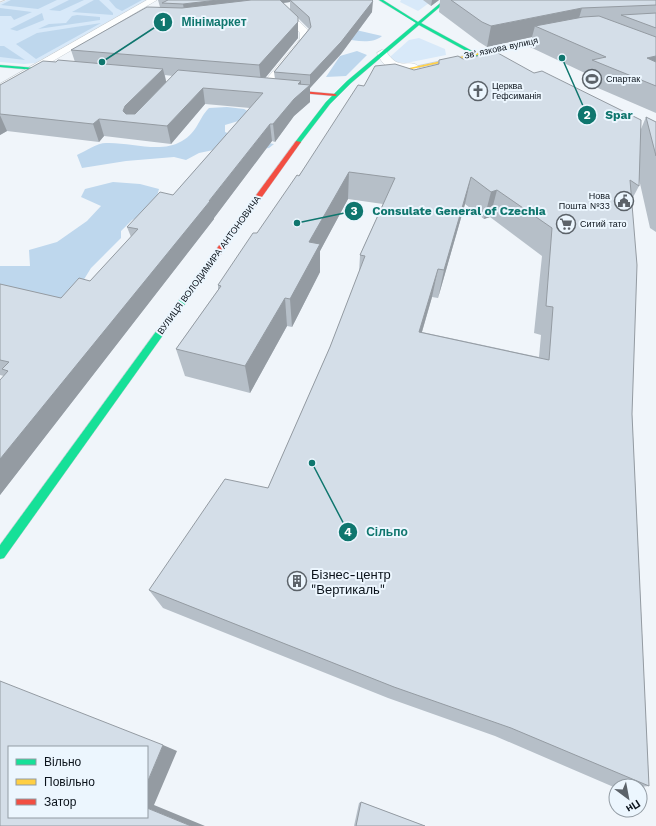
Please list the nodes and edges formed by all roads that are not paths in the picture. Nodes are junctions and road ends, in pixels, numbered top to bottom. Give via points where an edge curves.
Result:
1 (153, 0) edge
2 (381, 0) edge
3 (443, 1) edge
4 (294, 6) edge
5 (125, 17) junction
6 (139, 18) edge
7 (418, 23) junction
8 (569, 34) edge
9 (382, 53) junction
10 (475, 54) junction
11 (0, 66) edge
12 (414, 67) junction
13 (34, 69) junction
14 (67, 72) edge
15 (513, 74) edge
16 (348, 82) junction
17 (0, 89) edge
18 (260, 89) joint
19 (335, 95) junction
20 (0, 554) edge

1 - 5 street
2 - 7 main road
3 - 7 main road, ВУЛИЦЯ ВОЛОДИМИРА АНТОНОВИЧА
4 - 18 street via 276,9 305,32 305,39
5 - 6 street
5 - 13 street
7 - 9 main road, ВУЛИЦЯ ВОЛОДИМИРА АНТОНОВИЧА
7 - 10 main road
8 - 10 main road, Звʼязкова вулиця
9 - 12 street via 383,58 391,64
9 - 16 main road, ВУЛИЦЯ ВОЛОДИМИРА АНТОНОВИЧА
10 - 12 main road, Звʼязкова вулиця
10 - 15 main road
11 - 13 main road
12 - 16 main road, Звʼязкова вулиця
13 - 14 main road
13 - 17 street
16 - 19 main road, ВУЛИЦЯ ВОЛОДИМИРА АНТОНОВИЧА
18 - 19 main road
19 - 20 main road, ВУЛИЦЯ ВОЛОДИМИРА АНТОНОВИЧА via 306,131

